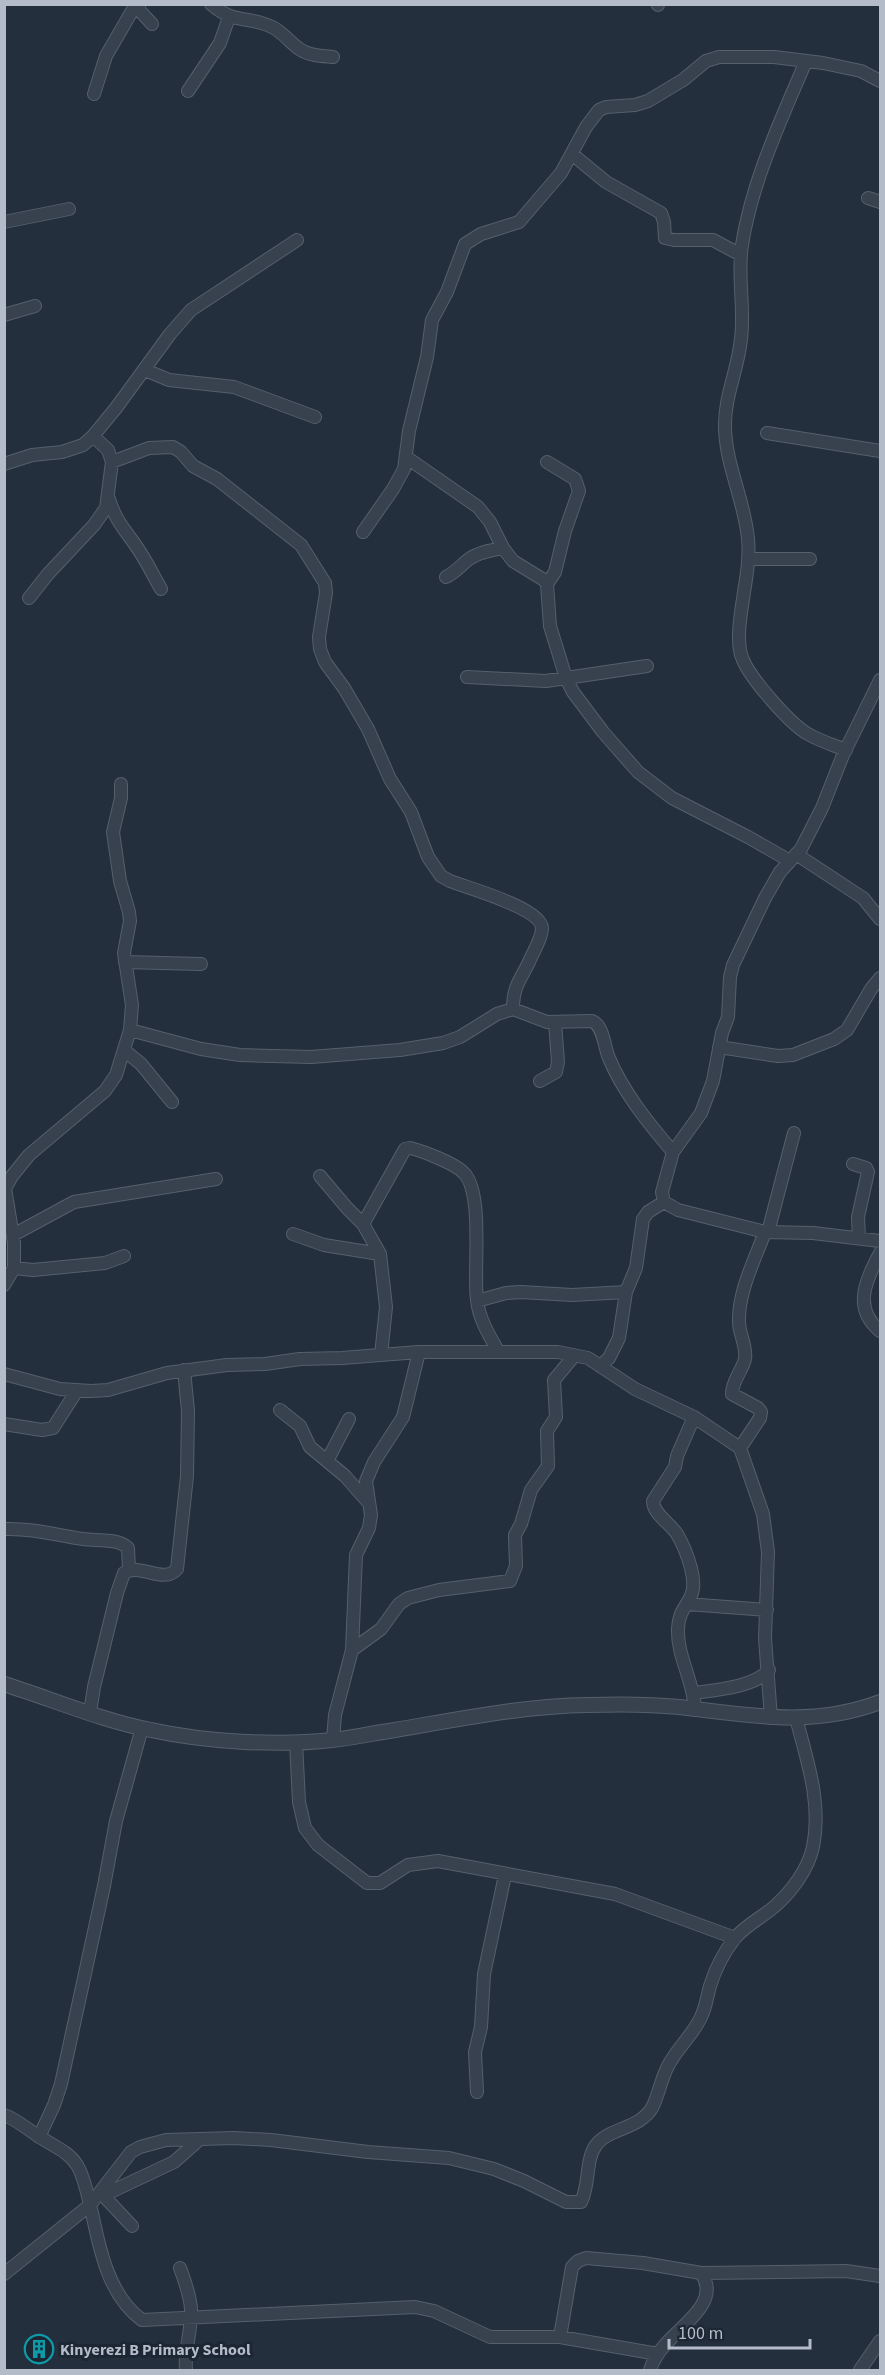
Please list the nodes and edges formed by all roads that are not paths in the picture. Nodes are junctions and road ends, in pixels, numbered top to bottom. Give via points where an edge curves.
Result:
1 (137, 4) edge
2 (211, 4) edge
3 (229, 17) junction
4 (152, 24) dead end
5 (333, 57) dead end
6 (806, 61) junction
7 (880, 81) edge
8 (188, 91) dead end
9 (94, 94) dead end
10 (572, 154) junction
11 (868, 198) dead end
12 (880, 202) edge
13 (69, 209) dead end
14 (4, 222) edge
15 (297, 240) dead end
16 (741, 255) junction
17 (35, 306) dead end
18 (4, 315) edge
19 (145, 370) junction
20 (315, 417) dead end
21 (768, 433) dead end
22 (93, 436) junction
23 (880, 451) edge
24 (406, 457) junction
25 (112, 462) junction
26 (547, 462) dead end
27 (4, 464) edge
28 (109, 499) junction
29 (363, 532) dead end
30 (503, 548) junction
31 (748, 559) junction
32 (810, 559) dead end
33 (446, 577) dead end
34 (547, 584) junction
35 (161, 590) dead end
36 (29, 598) dead end
37 (646, 666) dead end
38 (467, 677) dead end
39 (566, 678) junction
40 (880, 681) edge
41 (878, 695) edge
42 (846, 750) junction
43 (121, 783) dead end
44 (793, 858) junction
45 (880, 919) edge
46 (125, 962) junction
47 (201, 964) dead end
48 (880, 978) edge
49 (513, 1009) junction
50 (555, 1023) junction
51 (130, 1030) junction
52 (719, 1047) junction
53 (124, 1050) junction
54 (540, 1081) dead end
55 (172, 1102) dead end
56 (794, 1132) dead end
57 (673, 1152) junction
58 (853, 1164) dead end
59 (320, 1176) dead end
60 (216, 1179) dead end
61 (5, 1184) edge
62 (664, 1202) junction
63 (363, 1224) junction
64 (766, 1232) junction
65 (293, 1234) dead end
66 (13, 1235) junction
67 (859, 1238) junction
68 (880, 1241) edge
69 (880, 1253) edge
70 (380, 1254) junction
71 (123, 1256) dead end
72 (14, 1268) junction
73 (4, 1285) edge
74 (626, 1292) junction
75 (477, 1301) junction
76 (880, 1331) edge
77 (498, 1351) junction
78 (419, 1352) junction
79 (381, 1355) junction
80 (574, 1356) junction
81 (600, 1366) junction
82 (184, 1370) junction
83 (4, 1374) edge
84 (76, 1392) junction
85 (280, 1410) dead end
86 (694, 1417) junction
87 (349, 1419) dead end
88 (4, 1424) edge
89 (740, 1448) junction
90 (327, 1461) junction
91 (368, 1502) junction
92 (4, 1529) edge
93 (129, 1570) junction
94 (687, 1604) junction
95 (766, 1610) junction
96 (352, 1650) junction
97 (769, 1670) junction
98 (4, 1684) edge
99 (694, 1693) junction
100 (880, 1702) edge
101 (695, 1710) junction
102 (90, 1712) junction
103 (771, 1718) junction
104 (796, 1718) junction
105 (142, 1728) junction
106 (333, 1740) junction
107 (296, 1742) junction
108 (505, 1875) junction
109 (735, 1938) junction
110 (477, 2092) dead end
111 (4, 2115) edge
112 (39, 2137) junction
113 (200, 2139) junction
114 (102, 2194) junction
115 (90, 2205) junction
116 (132, 2226) dead end
117 (180, 2268) dead end
118 (701, 2273) junction
119 (4, 2274) edge
120 (880, 2276) edge
121 (191, 2318) junction
122 (560, 2337) junction
123 (880, 2341) edge
124 (658, 2354) junction
125 (186, 2370) edge
126 (650, 2370) edge
127 (860, 2370) edge

1 - 4 street
1 - 9 street via 106,56
2 - 3 street
3 - 5 street via 274,27 300,50
3 - 8 street via 220,43
6 - 7 street via 848,68
6 - 10 street via 718,57 648,101 600,110
6 - 16 street via 751,204
10 - 16 street via 606,182 661,213 665,238 713,240
10 - 24 street via 561,173 519,222 481,234 465,244 432,320
11 - 12 street
13 - 14 street
15 - 19 street via 191,310
16 - 31 street via 741,342 725,430 744,511
17 - 18 street
19 - 20 street via 169,380 234,387
19 - 22 street
21 - 23 street
22 - 25 street via 108,450
22 - 27 street via 75,449 32,455
24 - 29 street via 393,489
24 - 30 street via 478,507
25 - 28 street
25 - 49 street via 149,448 173,447 193,466 217,478 291,535 305,550 325,583 319,637 325,662 368,729 390,779 411,812 433,866 441,876 523,908 540,922 540,938 515,986
26 - 34 street via 575,479 579,491 555,572
28 - 35 street via 114,516
28 - 36 street via 94,525
30 - 33 street via 477,555
30 - 34 street via 513,561
31 - 32 street
31 - 42 street via 739,632 743,661 797,726
34 - 39 street via 550,626
37 - 39 street
38 - 39 street via 546,681
39 - 44 street via 586,710 638,772 672,798
40 - 41 street
41 - 42 street
42 - 44 street via 822,808
43 - 46 street via 113,832 129,912
44 - 45 street via 863,898
44 - 52 street via 765,898 733,965 728,1017
46 - 47 street
46 - 51 street via 132,1005
48 - 52 street via 847,1030 834,1039 793,1055
49 - 50 street
49 - 51 street via 443,1043 311,1057 240,1055
50 - 54 street via 556,1072
50 - 57 street via 597,1023 620,1078
51 - 53 street
52 - 57 street via 713,1081 701,1113
53 - 55 street
53 - 61 street via 105,1091 29,1155
56 - 64 street
57 - 62 street via 662,1192
58 - 67 street via 868,1172 858,1217
59 - 63 street
60 - 66 street via 74,1202
61 - 66 street
62 - 64 street via 678,1210
62 - 74 street via 644,1219 636,1268
63 - 70 street
63 - 75 street via 407,1148 459,1169 471,1189 478,1253
64 - 67 street
64 - 89 street via 740,1306 739,1324 746,1352 732,1394 761,1412
65 - 70 street via 324,1245
66 - 72 street
67 - 68 street
69 - 76 street via 864,1293 863,1306 868,1319
70 - 79 street via 386,1307
71 - 72 street via 105,1263 33,1270
72 - 73 street
74 - 75 street via 514,1293
74 - 81 street via 615,1349
75 - 77 street
77 - 78 street
77 - 80 street via 542,1350
78 - 79 street
78 - 91 street via 403,1417 368,1473
79 - 82 street
80 - 81 street via 588,1358
80 - 96 street via 554,1380 556,1417 547,1431 548,1466 531,1490 515,1535 513,1578 408,1598 381,1629
81 - 86 street via 635,1389
82 - 84 street via 108,1390
82 - 93 street via 187,1476 177,1569 166,1575
83 - 84 street
84 - 88 street via 52,1428
85 - 90 street via 300,1426 307,1444
86 - 89 street
86 - 94 street via 675,1467 653,1501 657,1512 677,1534 690,1565 694,1590
87 - 90 street
89 - 95 street via 763,1514 768,1552
90 - 91 street
91 - 96 street via 369,1528 356,1555
92 - 93 street via 33,1529 120,1543 128,1548
93 - 102 street via 121,1578
94 - 95 street
94 - 99 street via 679,1617 678,1637 681,1660
95 - 97 street
96 - 106 street via 335,1715
97 - 99 street via 751,1682
97 - 103 street
98 - 102 street
99 - 101 street
100 - 104 street
101 - 103 street
101 - 106 street via 631,1705 528,1709
102 - 105 street
103 - 104 street
104 - 109 street via 814,1787 809,1862 789,1892
105 - 107 street via 232,1741
105 - 112 street via 116,1821 61,2084
106 - 107 street
107 - 108 street via 299,1802 305,1828 318,1845 367,1883 380,1883 405,1866 432,1861
108 - 109 street via 615,1894
108 - 110 street via 484,1974 481,2027 475,2052
109 - 113 street via 715,1971 702,2016 668,2067 651,2109 644,2118 595,2146 581,2202 566,2202 524,2181 467,2161 271,2140
111 - 112 street
112 - 115 street via 62,2150 77,2165
113 - 114 street via 174,2162
113 - 114 street via 166,2140 140,2147 124,2159
114 - 115 street
114 - 116 street
115 - 119 street
115 - 121 street via 104,2261 130,2312 141,2320
117 - 121 street via 189,2290
118 - 120 street via 846,2271
118 - 122 street via 642,2263 586,2258 578,2261 570,2273
118 - 124 street via 708,2290 702,2304
121 - 122 street via 415,2307 434,2311 490,2337
121 - 125 street
122 - 124 street
123 - 127 street
124 - 126 street

